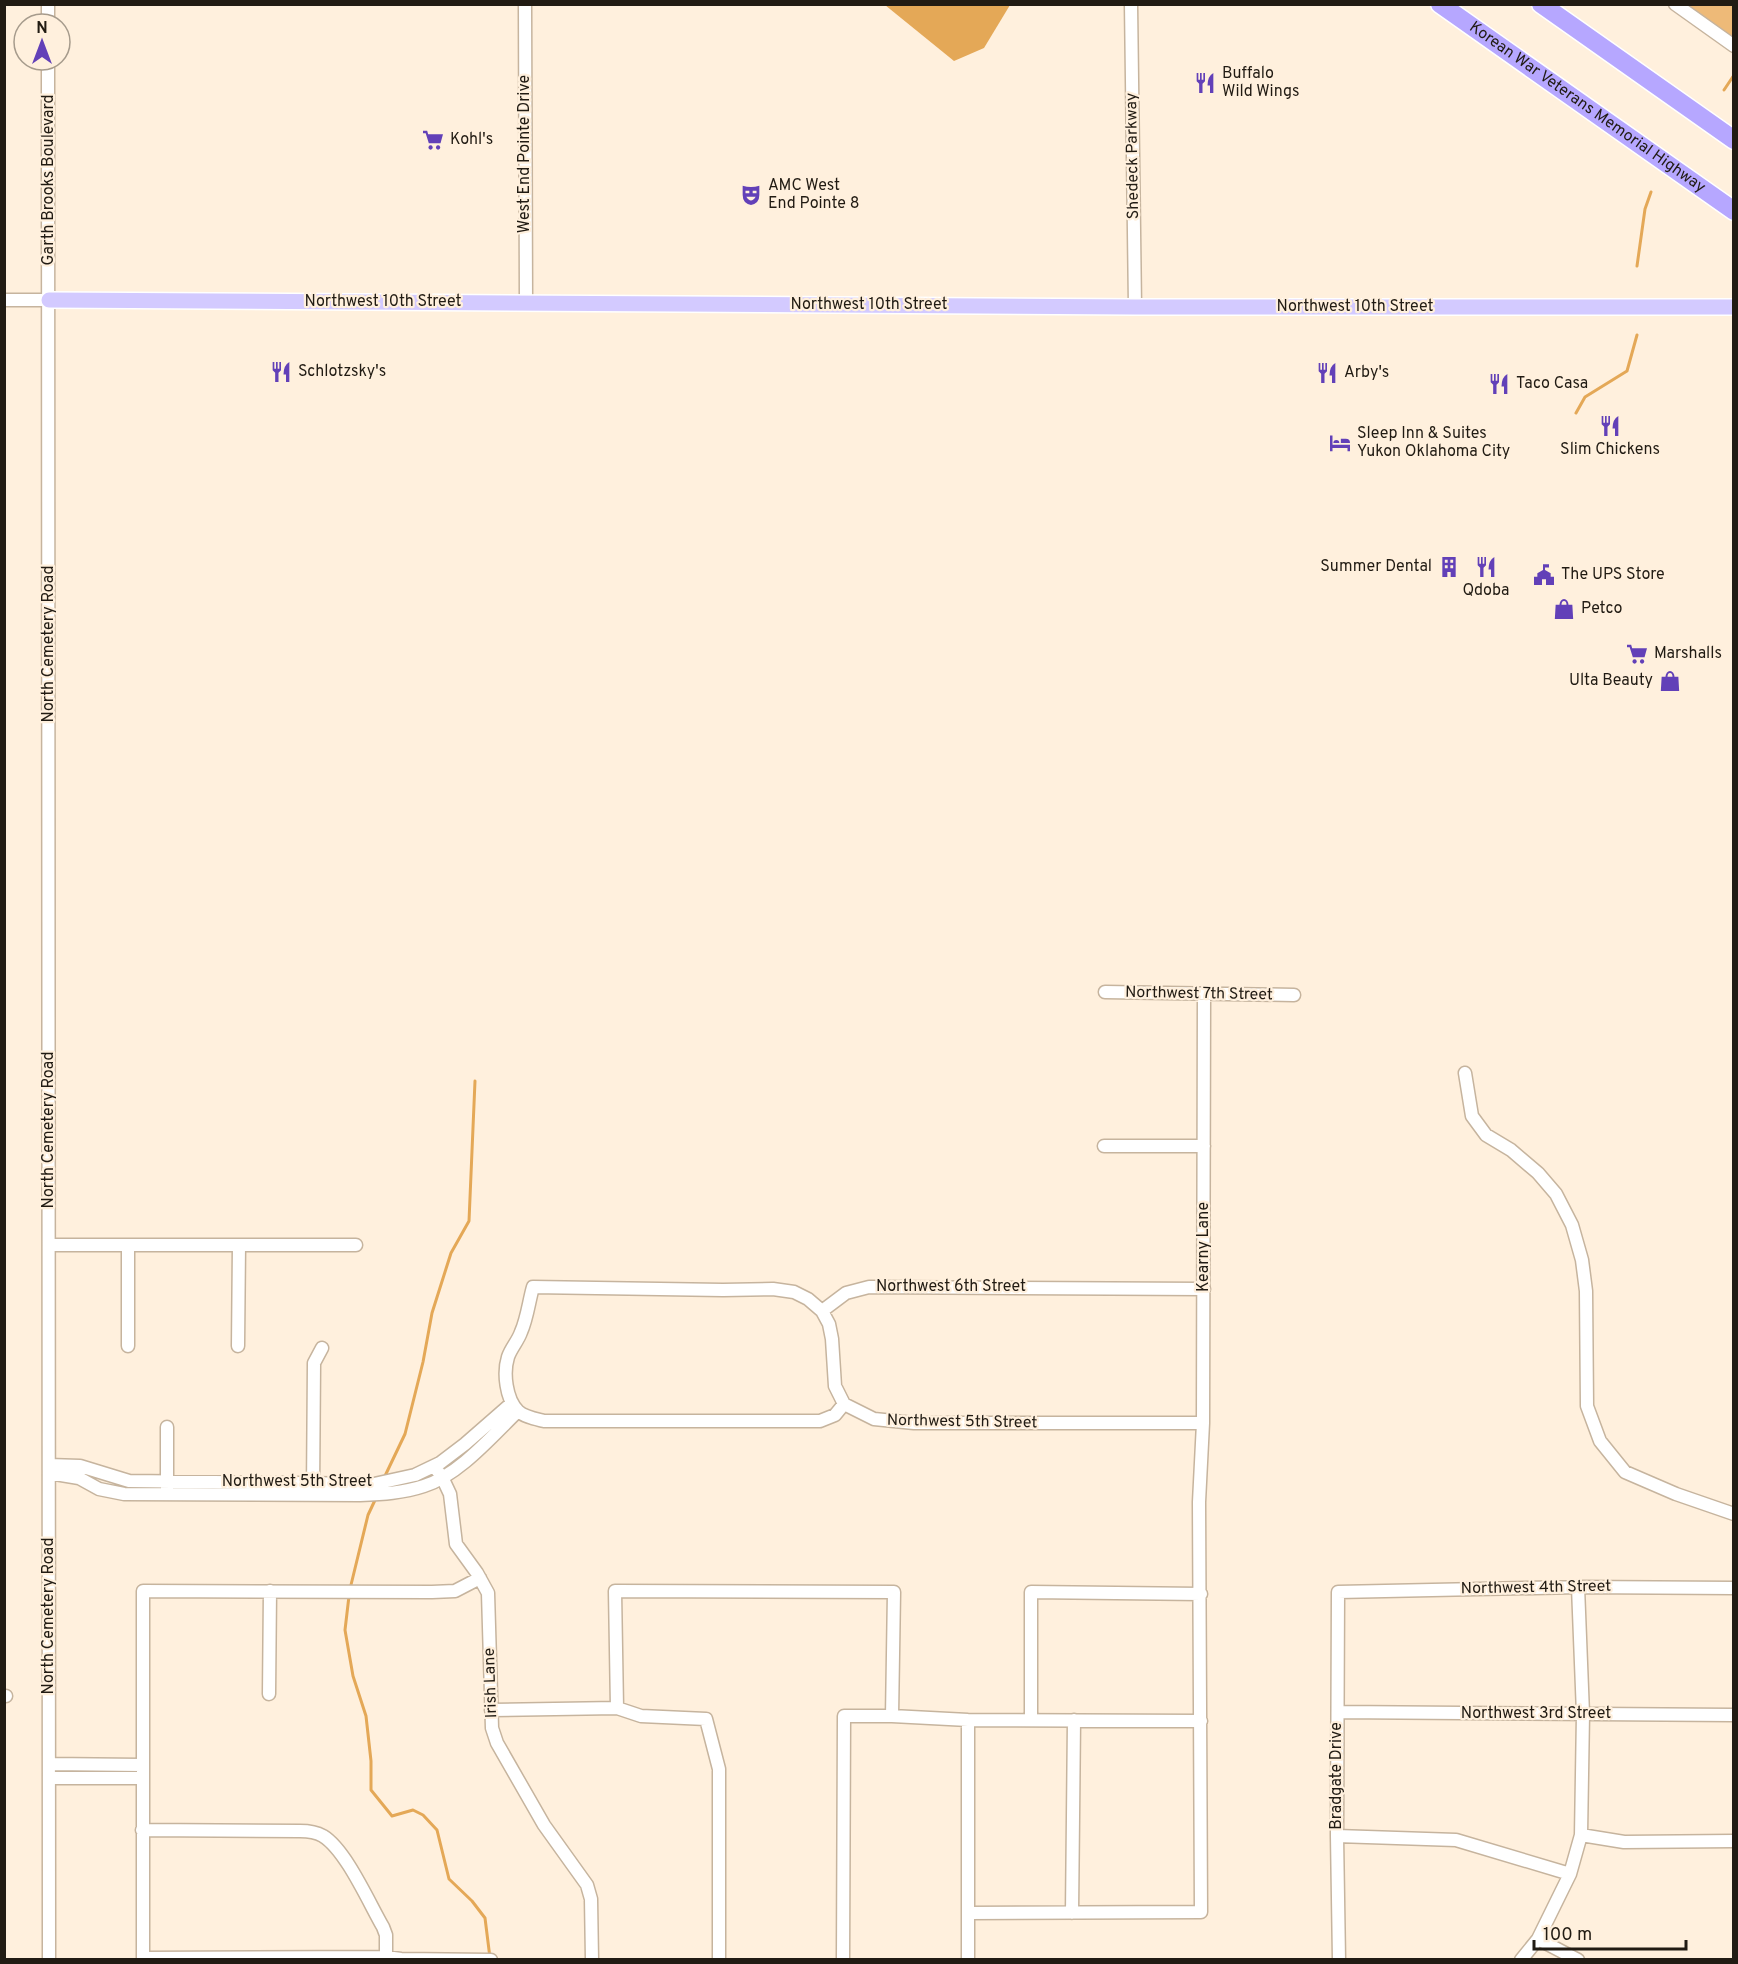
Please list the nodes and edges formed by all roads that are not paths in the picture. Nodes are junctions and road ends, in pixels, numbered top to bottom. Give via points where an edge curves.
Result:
1 (525, 4) edge
2 (1131, 4) edge
3 (1440, 4) edge
4 (1541, 4) edge
5 (1675, 4) edge
6 (1734, 46) edge
7 (48, 72) edge
8 (1734, 140) edge
9 (1734, 211) edge
10 (4, 300) edge
11 (49, 300) junction
12 (526, 303) junction
13 (1135, 307) junction
14 (1734, 307) edge
15 (1105, 992) dead end
16 (1204, 993) junction
17 (1294, 995) dead end
18 (1466, 1073) dead end
19 (1104, 1146) dead end
20 (1204, 1146) junction
21 (49, 1245) junction
22 (128, 1245) junction
23 (238, 1245) junction
24 (356, 1245) dead end
25 (1203, 1288) junction
26 (822, 1311) junction
27 (128, 1346) dead end
28 (238, 1346) dead end
29 (322, 1348) dead end
30 (844, 1404) junction
31 (515, 1407) junction
32 (1203, 1423) junction
33 (167, 1427) dead end
34 (434, 1466) junction
35 (49, 1469) junction
36 (442, 1477) junction
37 (167, 1488) junction
38 (313, 1489) junction
39 (1734, 1514) edge
40 (480, 1578) junction
41 (1578, 1587) junction
42 (1734, 1588) edge
43 (270, 1591) junction
44 (1338, 1592) joint
45 (1201, 1594) junction
46 (269, 1694) dead end
47 (617, 1708) junction
48 (490, 1710) junction
49 (1338, 1712) junction
50 (1583, 1714) junction
51 (1734, 1715) edge
52 (892, 1716) junction
53 (968, 1720) junction
54 (1031, 1720) junction
55 (1074, 1720) junction
56 (1201, 1721) junction
57 (49, 1764) junction
58 (142, 1765) junction
59 (49, 1778) junction
60 (142, 1778) junction
61 (142, 1830) junction
62 (1581, 1835) junction
63 (1337, 1836) junction
64 (1734, 1841) edge
65 (1570, 1874) junction
66 (969, 1913) junction
67 (1072, 1913) junction
68 (1538, 1939) junction
69 (386, 1957) junction
70 (49, 1959) edge
71 (143, 1959) edge
72 (491, 1959) edge
73 (592, 1959) edge
74 (719, 1959) edge
75 (843, 1959) edge
76 (968, 1959) edge
77 (1339, 1959) edge
78 (1521, 1959) edge
79 (1578, 1959) edge

1 - 12 street, West End Pointe Drive
2 - 13 street, Shedeck Parkway
3 - 9 highway, Korean War Veterans Memorial Highway
4 - 8 highway
5 - 6 street
7 - 11 street, Garth Brooks Boulevard
10 - 11 street, Northwest 10th Street
11 - 12 main road, Northwest 10th Street
11 - 21 street, North Cemetery Road
12 - 13 main road, Northwest 10th Street
13 - 14 main road, Northwest 10th Street
15 - 16 street, Northwest 7th Street
16 - 17 street, Northwest 7th Street
16 - 20 street, Kearny Lane
18 - 39 street via 1472,1116 1486,1135 1538,1173 1556,1194 1572,1225 1586,1291 1587,1406 1600,1441 1625,1472
19 - 20 street
20 - 25 street, Kearny Lane
21 - 22 street
21 - 35 street, North Cemetery Road
22 - 23 street
22 - 27 street
23 - 24 street
23 - 28 street
25 - 26 street, Northwest 6th Street via 869,1287 846,1293
25 - 32 street, Kearny Lane
26 - 30 street via 832,1339 835,1386
26 - 31 street via 794,1292 773,1289 533,1287 522,1331 507,1360 506,1379
29 - 38 street via 314,1364
30 - 31 street via 835,1416 820,1421 544,1421 523,1415
30 - 32 street, Northwest 5th Street via 874,1419 914,1423
31 - 34 street, Northwest 5th Street
31 - 36 street, Northwest 5th Street via 466,1462
32 - 45 street, Kearny Lane via 1199,1502
33 - 37 street
34 - 36 street, Irish Lane
34 - 38 street, Northwest 5th Street via 415,1475 374,1484
35 - 37 street, Northwest 5th Street via 99,1489 124,1494
35 - 57 street, North Cemetery Road
36 - 38 street, Northwest 5th Street via 398,1493 360,1495
36 - 40 street, Irish Lane via 450,1494 456,1544
37 - 38 street, Northwest 5th Street
40 - 43 street via 455,1591
40 - 48 street, Irish Lane via 488,1593
41 - 42 street, Northwest 4th Street
41 - 44 street, Northwest 4th Street
41 - 50 street
43 - 46 street
43 - 58 street via 143,1591
44 - 49 street, Bradgate Drive
45 - 54 street via 1031,1592
45 - 56 street, Kearny Lane
47 - 48 street
47 - 52 street via 615,1591 894,1592
47 - 74 street via 641,1716 706,1719 719,1769
48 - 73 street, Irish Lane via 497,1743 544,1825 587,1885 591,1899
49 - 50 street, Northwest 3rd Street
49 - 63 street, Bradgate Drive
50 - 51 street, Northwest 3rd Street
50 - 62 street
52 - 53 street
52 - 75 street via 844,1716
53 - 54 street
53 - 66 street
54 - 55 street
55 - 56 street
55 - 67 street
56 - 67 street, Kearny Lane via 1201,1912
57 - 58 street
57 - 59 street, North Cemetery Road
58 - 60 street
59 - 60 street
59 - 70 street, North Cemetery Road
60 - 61 street
61 - 69 street via 312,1831 323,1836 340,1851 383,1927
61 - 71 street
62 - 64 street via 1624,1842
62 - 65 street
63 - 65 street via 1456,1840
63 - 77 street, Bradgate Drive
65 - 68 street
66 - 67 street
66 - 76 street
68 - 78 street
68 - 79 street
69 - 71 street
69 - 72 street

